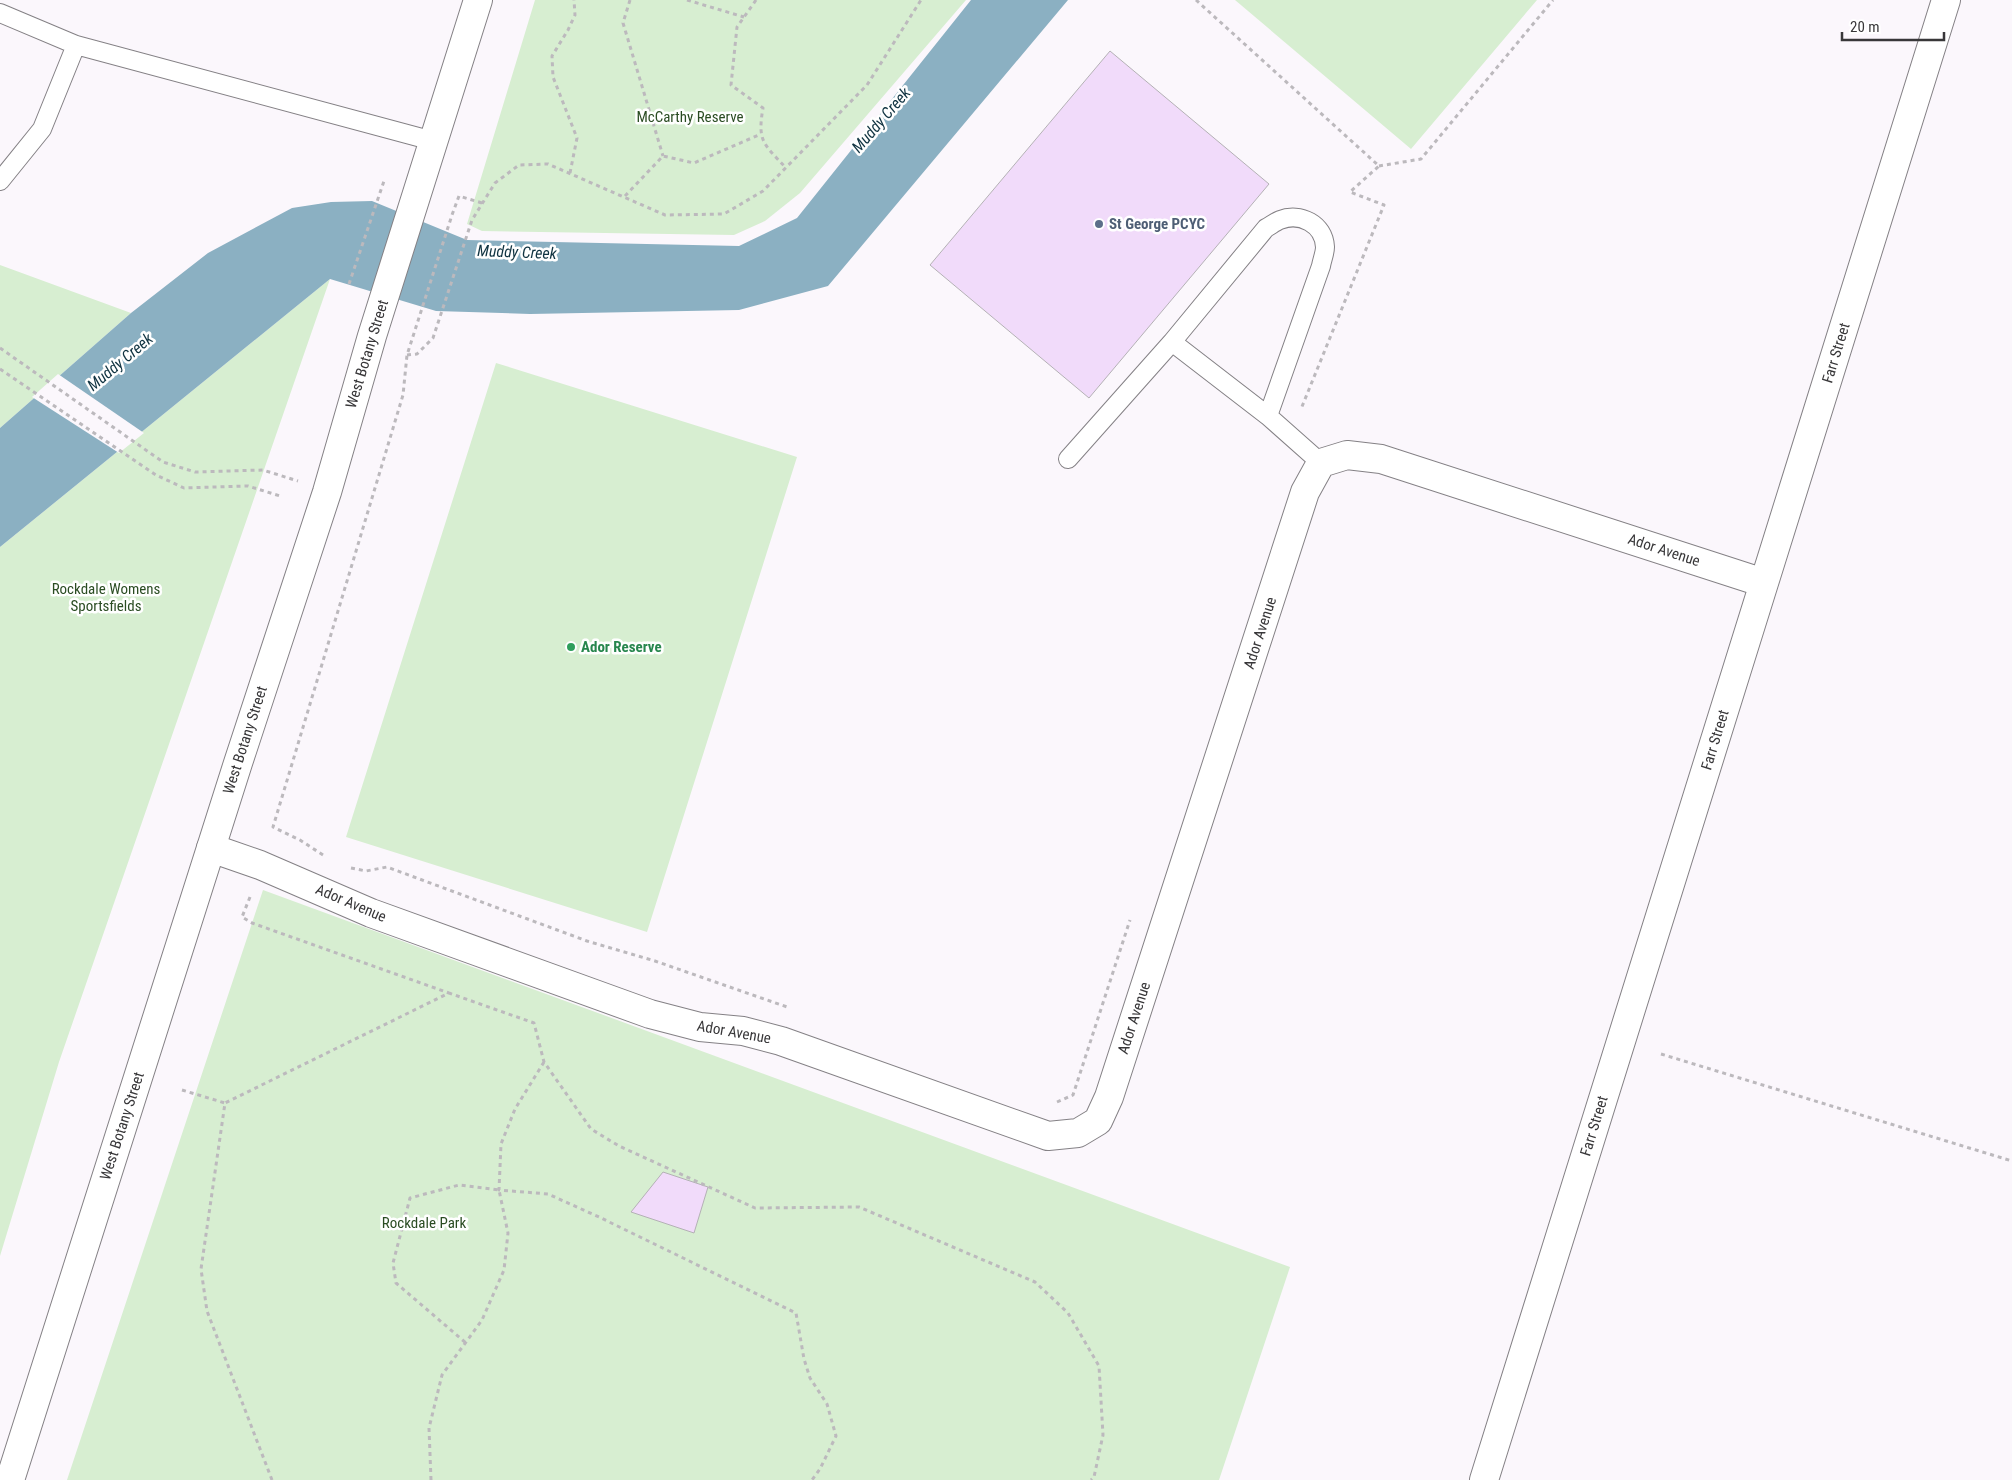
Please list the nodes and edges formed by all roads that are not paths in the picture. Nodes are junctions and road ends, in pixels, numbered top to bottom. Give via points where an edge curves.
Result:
1 (478, 0) edge
2 (1946, 0) edge
3 (0, 13) edge
4 (76, 45) junction
5 (433, 141) junction
6 (0, 181) edge
7 (1172, 342) junction
8 (1268, 416) junction
9 (1068, 459) dead end
10 (1321, 462) junction
11 (1764, 583) junction
12 (211, 848) junction
13 (10, 1480) edge
14 (1484, 1480) edge

1 - 5 street, West Botany Street
2 - 11 street, Farr Street
3 - 4 lane
4 - 5 lane
4 - 6 lane via 42,129
5 - 12 street, West Botany Street via 327,492
7 - 8 lane
7 - 8 lane via 1266,228 1280,220 1296,218 1314,222 1323,234 1325,248 1321,266
7 - 9 lane
8 - 10 lane
10 - 11 street, Ador Avenue via 1347,455 1381,459
10 - 12 street, Ador Avenue via 1305,492 1109,1097 1098,1121 1078,1133 1048,1136 781,1041 743,1031 700,1027 650,1014 371,913 260,864
11 - 14 street, Farr Street
12 - 13 street, West Botany Street

